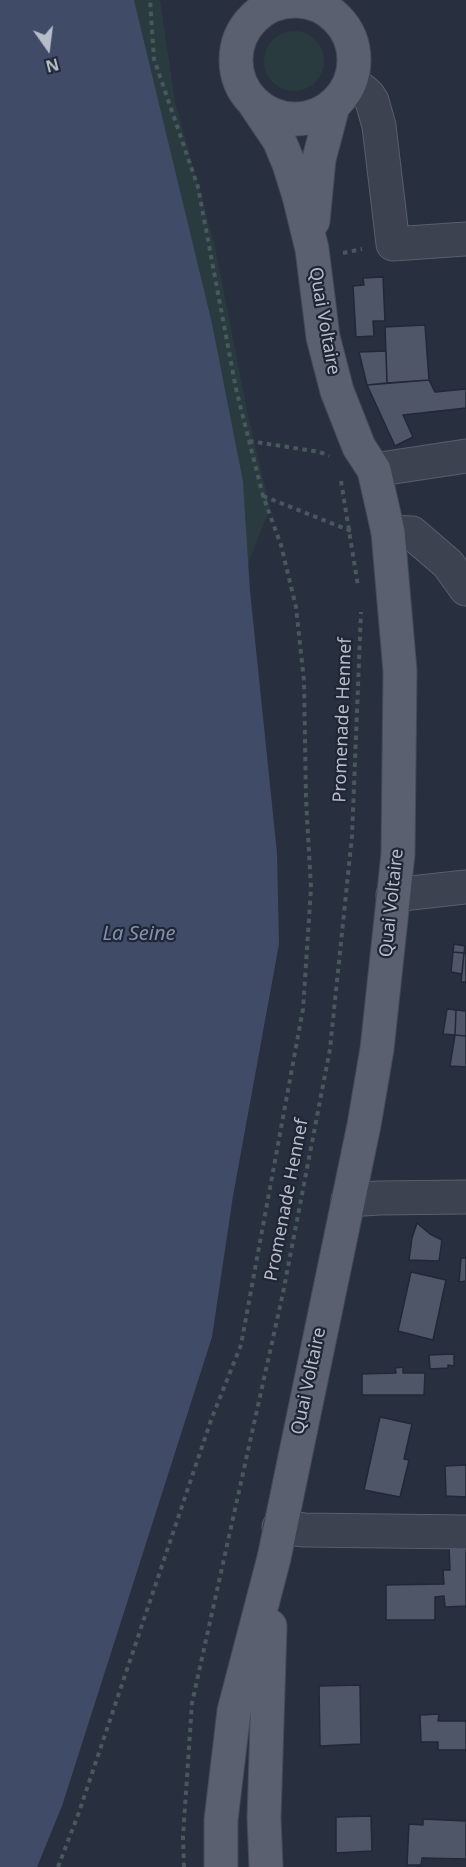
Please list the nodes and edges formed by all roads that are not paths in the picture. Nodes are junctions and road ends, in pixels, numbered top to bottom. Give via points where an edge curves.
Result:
1 (290, 0) edge
2 (354, 0) edge
3 (245, 14) edge
4 (354, 51) junction
5 (342, 94) junction
6 (254, 103) junction
7 (466, 239) edge
8 (312, 254) junction
9 (466, 456) edge
10 (357, 459) junction
11 (388, 532) junction
12 (466, 589) edge
13 (466, 887) edge
14 (393, 895) junction
15 (466, 1197) edge
16 (348, 1200) junction
17 (466, 1532) edge
18 (276, 1543) junction
19 (221, 1867) edge
20 (266, 1867) edge

1 - 3 main road
1 - 4 main road via 311,2 334,15 345,27
2 - 4 main road
3 - 6 main road via 236,64 243,89
4 - 5 main road via 354,69
5 - 6 main road via 310,118 276,116
5 - 7 street via 361,89 368,95 380,126 393,244
5 - 8 main road, Quai Voltaire via 319,159
6 - 8 main road, Quai Voltaire via 272,128 289,164
8 - 10 main road, Quai Voltaire via 323,337
9 - 10 street
10 - 11 main road, Quai Voltaire
11 - 12 street via 412,532 448,564
11 - 14 main road, Quai Voltaire via 400,671 399,854
13 - 14 street
14 - 16 main road, Quai Voltaire via 377,1049
15 - 16 street
16 - 18 main road, Quai Voltaire
17 - 18 street via 304,1530
18 - 19 main road, Quai Voltaire via 234,1712 221,1820
18 - 20 main road, Quai Voltaire via 266,1715

